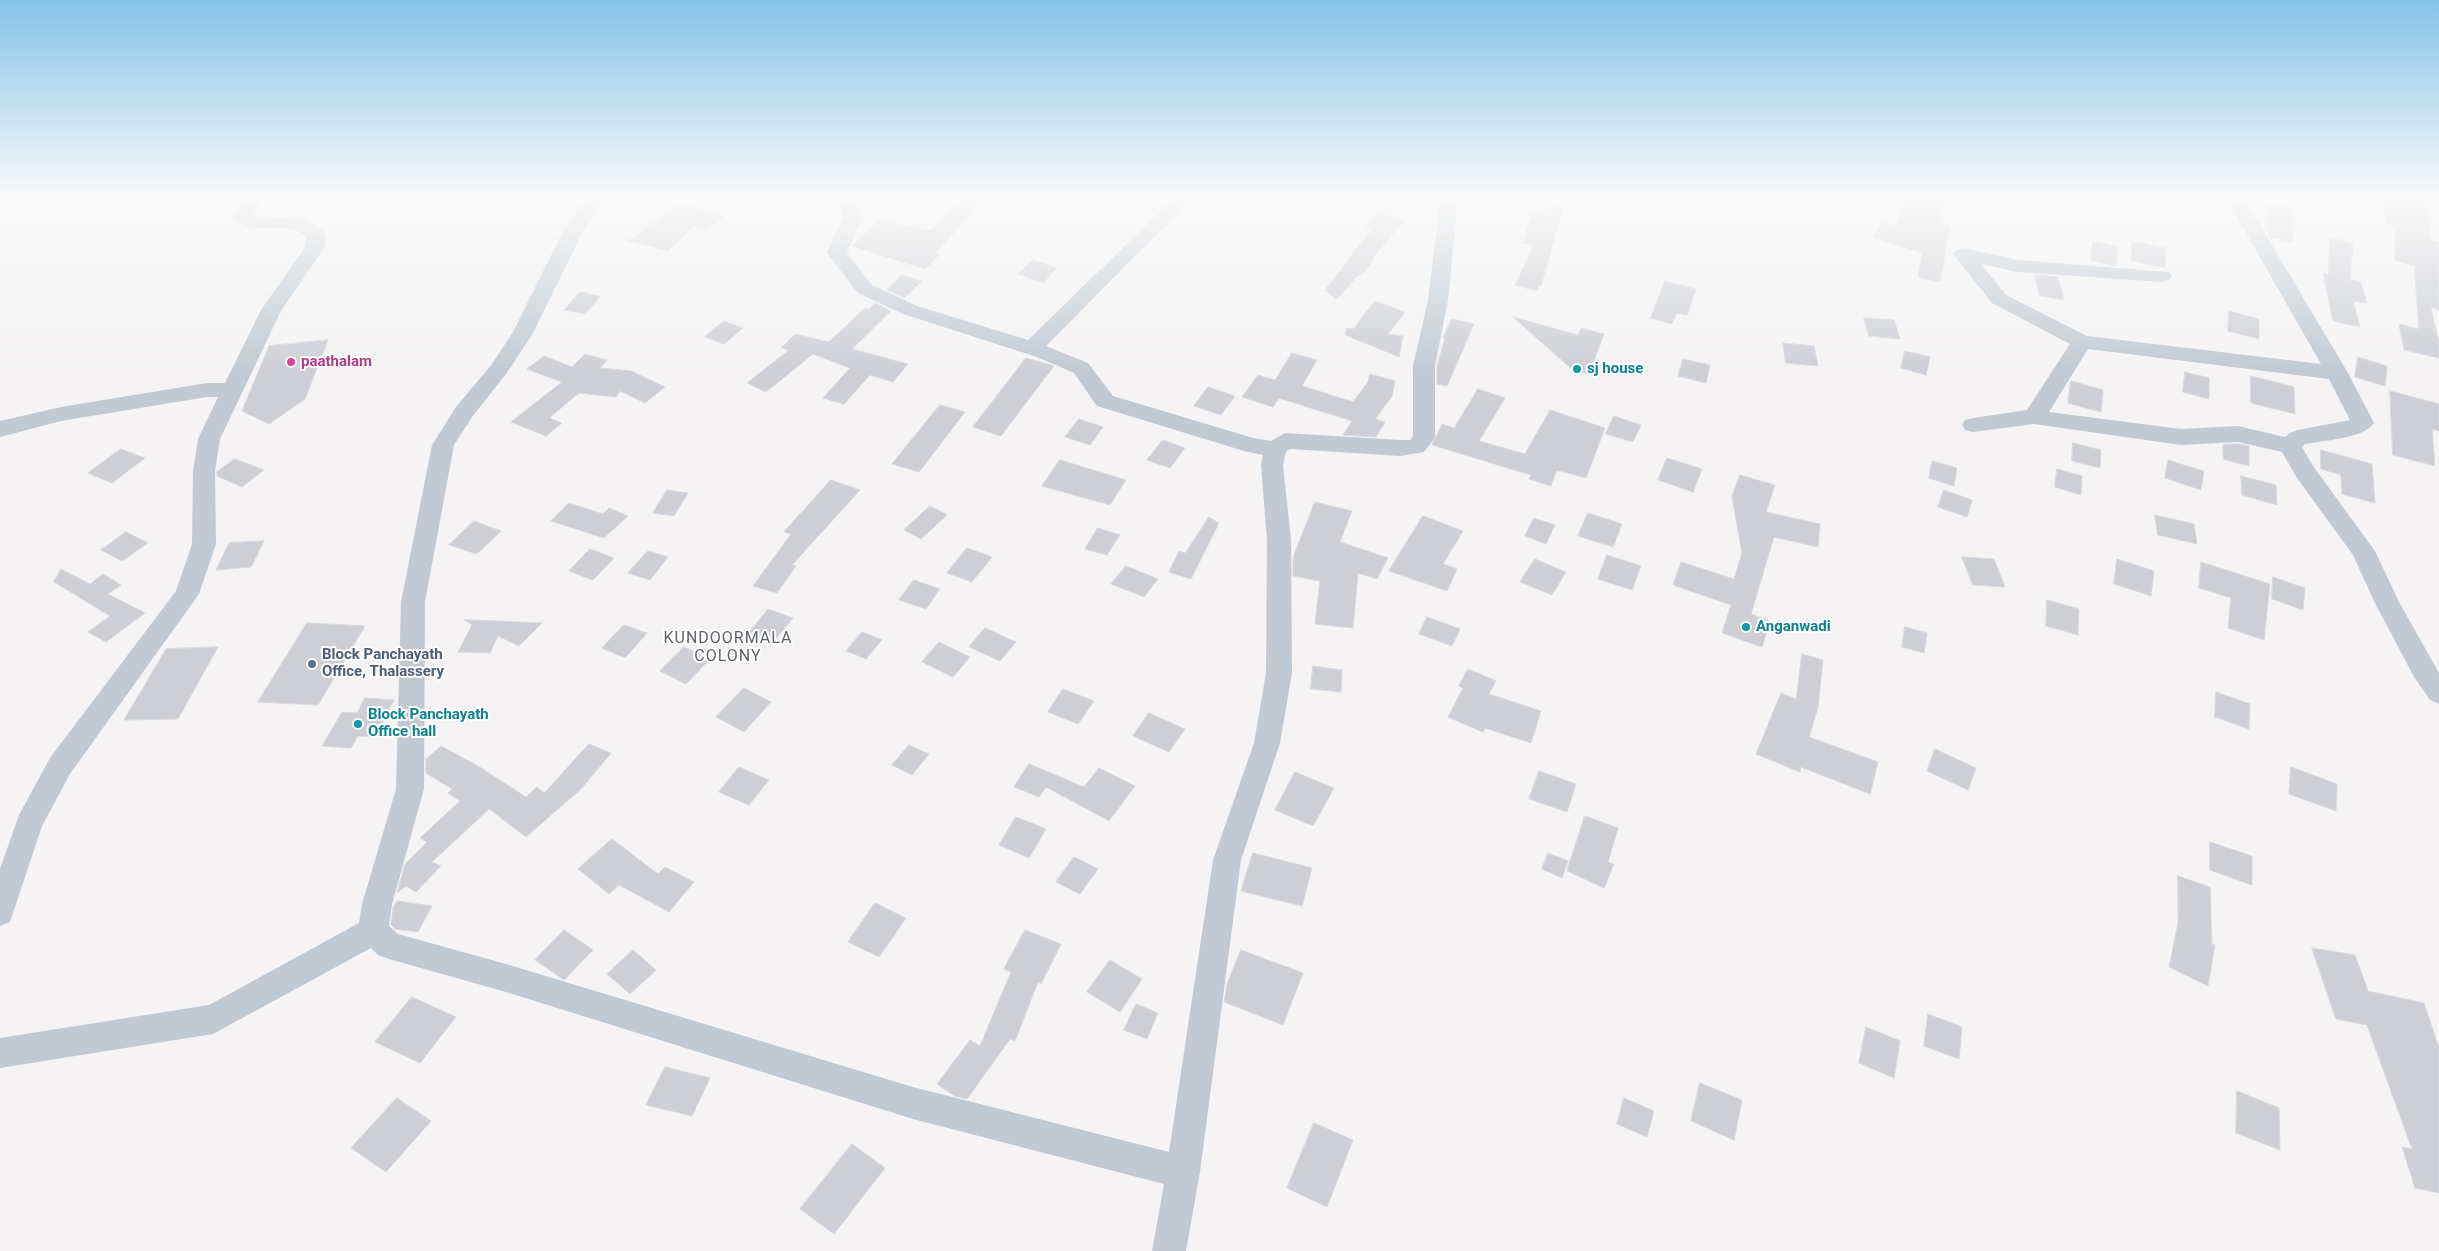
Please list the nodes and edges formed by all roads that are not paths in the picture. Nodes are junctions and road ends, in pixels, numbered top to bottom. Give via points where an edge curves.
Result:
1 (308, 256) edge
2 (561, 256) edge
3 (840, 256) edge
4 (1125, 256) edge
5 (1443, 256) edge
6 (1965, 256) edge
7 (1974, 256) edge
8 (2269, 256) edge
9 (2162, 276) dead end
10 (2082, 342) junction
11 (1032, 348) junction
12 (2337, 373) junction
13 (233, 390) junction
14 (2034, 417) junction
15 (1973, 425) dead end
16 (0, 430) edge
17 (2290, 446) junction
18 (1275, 449) junction
19 (2439, 693) edge
20 (0, 913) edge
21 (373, 931) junction
22 (0, 1053) edge
23 (1183, 1172) junction
24 (1169, 1251) edge

1 - 13 street via 271,310
2 - 21 street via 523,333 443,445 413,602 410,789 377,904
3 - 11 street via 865,290 910,310
4 - 11 street
5 - 18 street via 1438,300 1424,366 1424,438 1416,446 1400,448 1285,441
6 - 10 street via 1999,299
7 - 9 street via 2018,266
8 - 12 street
10 - 12 street
10 - 14 street
11 - 18 street via 1081,368 1105,401 1252,446
12 - 17 street via 2363,423 2344,430 2298,438
13 - 16 street via 208,390 61,414
13 - 20 street via 209,439 204,471 204,544 187,594 60,766 29,824
14 - 15 street
14 - 17 street via 2181,437 2238,434
17 - 19 street via 2305,472 2363,551 2423,670
18 - 23 street via 1272,465 1279,540 1279,673 1267,744 1227,860
21 - 22 street via 213,1019
21 - 23 street via 390,945 913,1103
23 - 24 street

